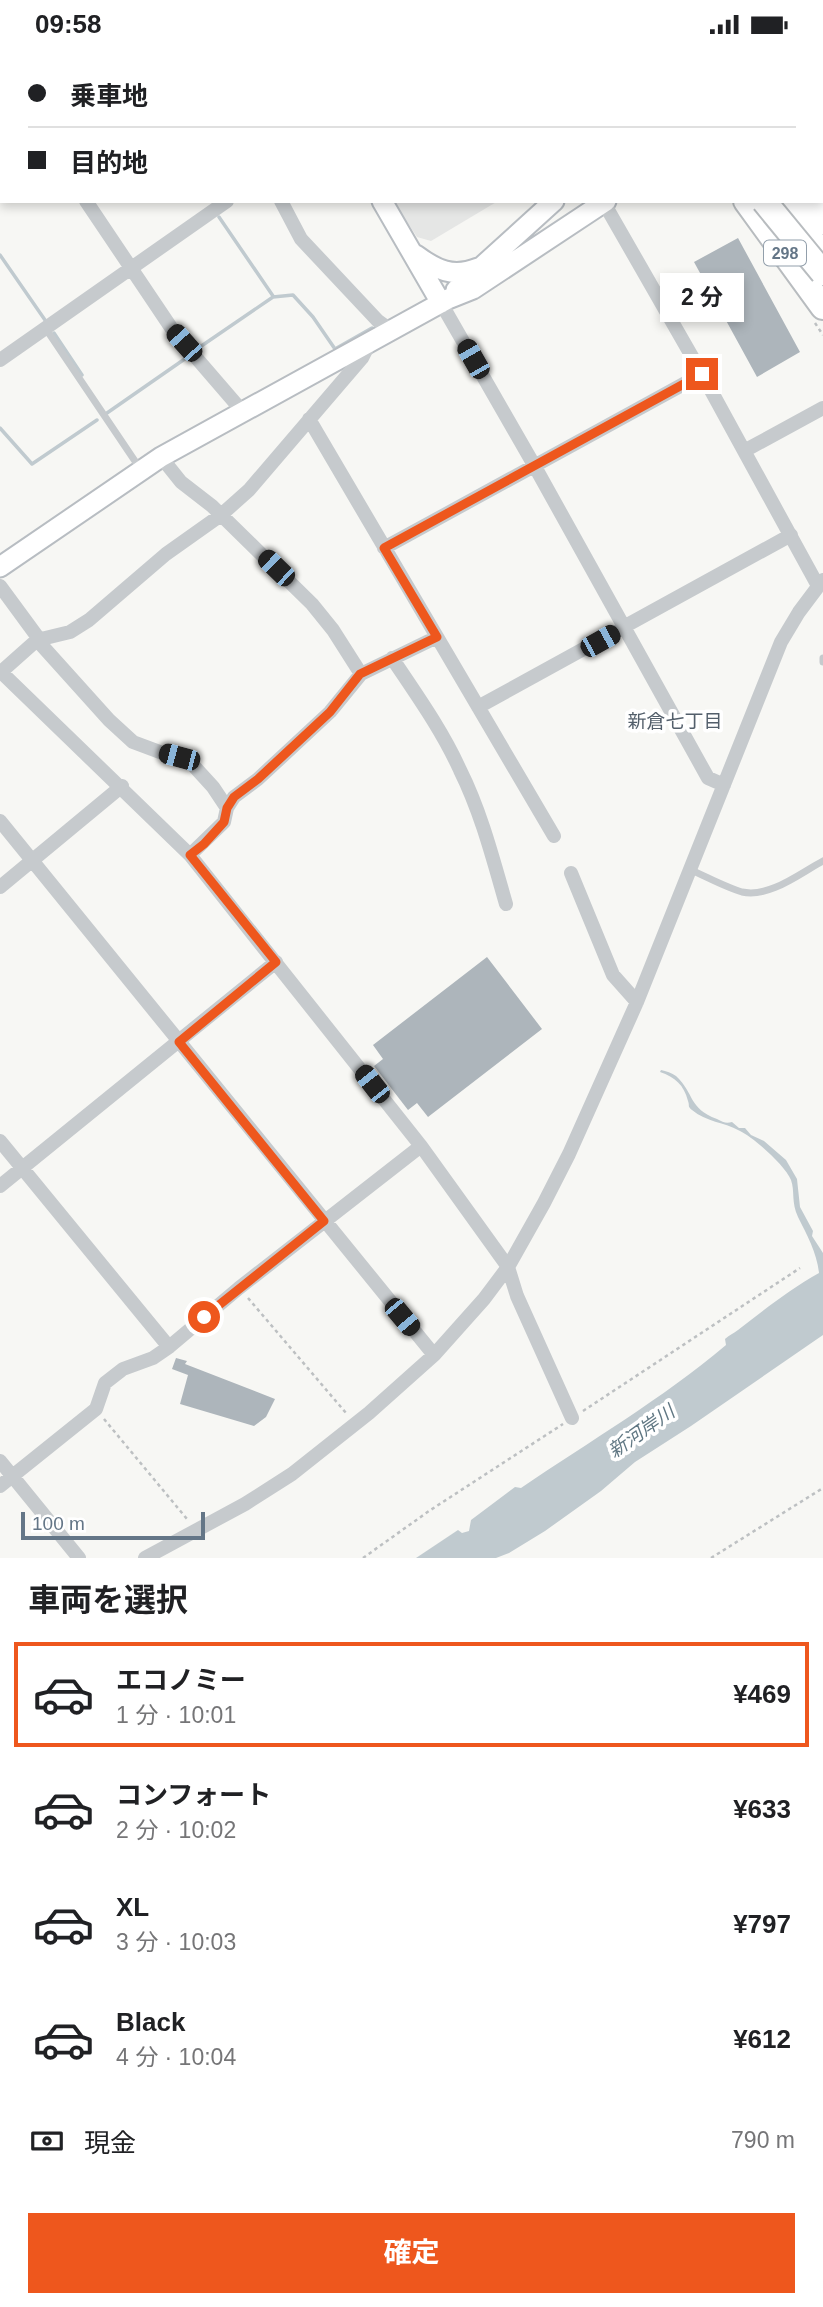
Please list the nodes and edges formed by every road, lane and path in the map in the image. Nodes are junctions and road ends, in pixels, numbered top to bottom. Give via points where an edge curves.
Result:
1 (87, 203) edge
2 (224, 203) edge
3 (282, 203) edge
4 (383, 203) edge
5 (552, 203) edge
6 (603, 203) edge
7 (606, 203) edge
8 (748, 203) edge
9 (766, 203) edge
10 (777, 203) edge
11 (786, 203) edge
12 (810, 203) edge
13 (823, 222) edge
14 (412, 253) junction
15 (823, 256) edge
16 (484, 264) junction
17 (132, 268) junction
18 (797, 269) junction
19 (823, 273) edge
20 (444, 301) junction
21 (823, 307) edge
22 (46, 329) junction
23 (392, 331) junction
24 (369, 344) junction
25 (0, 360) edge
26 (702, 374) junction
27 (823, 408) edge
28 (243, 412) junction
29 (309, 419) junction
30 (744, 451) junction
31 (160, 457) junction
32 (534, 465) junction
33 (141, 470) junction
34 (222, 516) junction
35 (791, 535) junction
36 (384, 548) junction
37 (0, 566) edge
38 (820, 583) edge
39 (0, 586) edge
40 (624, 627) junction
41 (437, 637) junction
42 (38, 639) junction
43 (392, 658) junction
44 (0, 672) edge
45 (360, 674) junction
46 (478, 707) junction
47 (724, 785) junction
48 (122, 786) junction
49 (227, 808) junction
50 (0, 821) edge
51 (554, 837) dead end
52 (190, 855) junction
53 (32, 861) junction
54 (823, 861) edge
55 (691, 870) junction
56 (571, 873) dead end
57 (0, 887) edge
58 (506, 904) dead end
59 (276, 962) junction
60 (636, 1002) junction
61 (179, 1042) junction
62 (0, 1141) edge
63 (421, 1146) junction
64 (22, 1168) junction
65 (0, 1186) edge
66 (324, 1221) junction
67 (508, 1267) junction
68 (239, 1288) junction
69 (169, 1347) junction
70 (434, 1355) junction
71 (96, 1409) junction
72 (572, 1418) dead end
73 (355, 1424) junction
74 (0, 1461) edge
75 (13, 1476) junction
76 (0, 1486) edge
77 (823, 1488) edge
78 (197, 1531) junction
79 (79, 1558) edge
80 (145, 1558) edge
81 (711, 1558) edge

1 - 17 street
2 - 17 street
3 - 23 street via 302,239
4 - 14 street
5 - 16 street
6 - 20 street via 473,289
7 - 26 street
8 - 18 highway, 298
9 - 19 highway, bridge
10 - 18 highway
11 - 15 highway
12 - 13 highway
14 - 16 street via 451,274
14 - 20 street
16 - 20 street
17 - 22 street
17 - 28 street via 174,332
18 - 21 highway, 298
20 - 23 street
20 - 32 street
22 - 25 street
22 - 33 lane
23 - 24 street
24 - 28 street
24 - 29 street
26 - 30 street
26 - 32 street
27 - 30 street
28 - 31 street
29 - 34 street
29 - 36 street
30 - 35 street
31 - 33 street
31 - 34 street via 181,482
32 - 36 street
32 - 40 street
33 - 37 street
34 - 42 street via 166,554 89,620 70,632
34 - 45 street via 312,604
35 - 38 street
35 - 40 street
36 - 41 street
38 - 47 street via 781,642
39 - 42 street
40 - 46 street
40 - 47 street via 708,778
41 - 43 street
41 - 46 street
42 - 44 street
42 - 49 street via 133,742 192,764
43 - 45 street
43 - 58 street via 462,772
44 - 48 street
45 - 49 street via 330,712
46 - 51 street
47 - 55 street
48 - 52 street
48 - 53 street
49 - 52 street via 224,822
50 - 53 street
52 - 59 street
53 - 57 street
53 - 61 street
54 - 55 lane via 759,892 743,892
55 - 60 street
56 - 60 street via 613,975
59 - 61 street
59 - 63 street
60 - 67 street via 569,1154
61 - 64 street
61 - 66 street
62 - 64 street
63 - 66 street
63 - 67 street
64 - 65 street
64 - 69 street
66 - 68 street
66 - 70 street
67 - 70 street
67 - 72 street
68 - 69 street
68 - 73 path
69 - 71 street via 105,1383
70 - 73 street
71 - 75 street
71 - 78 path
73 - 78 street via 292,1474
74 - 75 street
75 - 76 street
75 - 79 street
77 - 81 path
78 - 80 street

